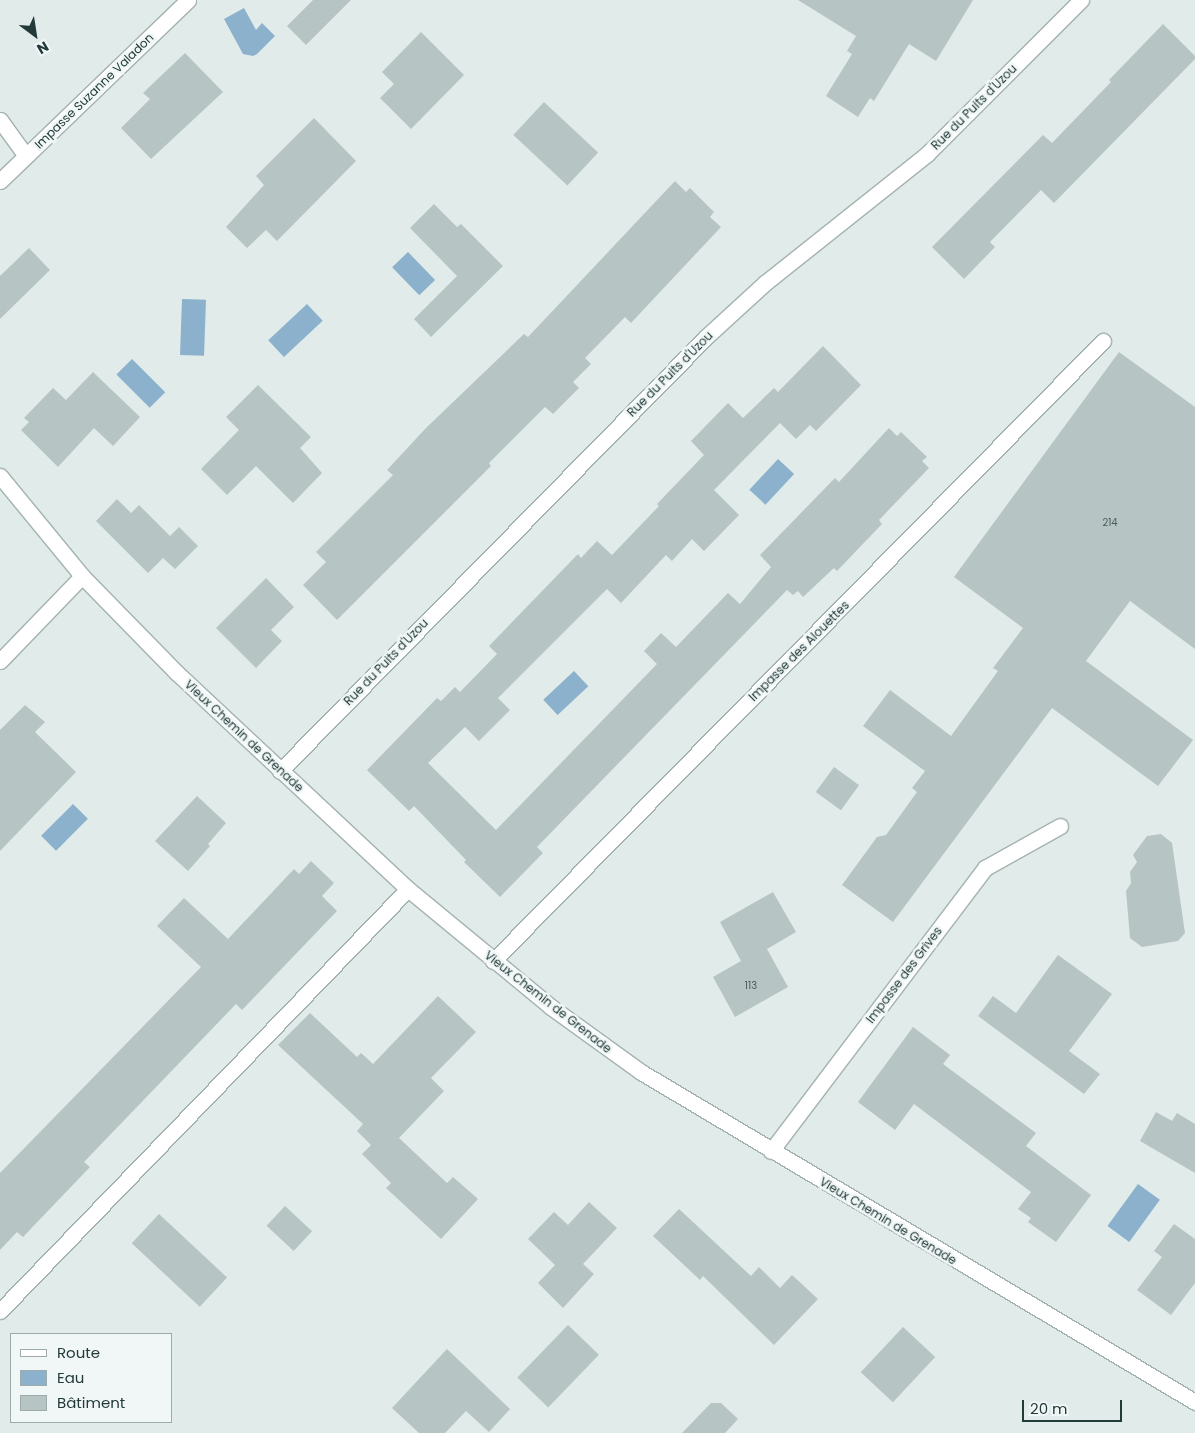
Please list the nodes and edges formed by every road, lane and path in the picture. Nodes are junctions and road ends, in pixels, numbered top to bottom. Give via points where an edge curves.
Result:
1 (188, 0) edge
2 (1081, 0) edge
3 (0, 120) edge
4 (26, 156) junction
5 (0, 181) edge
6 (1103, 341) dead end
7 (0, 476) edge
8 (82, 576) junction
9 (0, 661) edge
10 (280, 771) junction
11 (1060, 826) dead end
12 (408, 889) junction
13 (493, 961) junction
14 (771, 1151) junction
15 (0, 1310) edge
16 (1195, 1402) edge

1 - 4 street, Impasse Suzanne Valadon
2 - 10 street, Rue du Puits d'Uzou via 927,154 765,283 706,337
3 - 4 street
4 - 5 street, Impasse Suzanne Valadon
6 - 13 street, Impasse des Alouettes
7 - 8 street, Vieux Chemin de Grenade
8 - 9 street
8 - 10 street, Vieux Chemin de Grenade
10 - 12 street, Vieux Chemin de Grenade
11 - 14 street, Impasse des Grives via 985,868
12 - 13 street, Vieux Chemin de Grenade
12 - 15 street
13 - 14 street, Vieux Chemin de Grenade via 550,1007 641,1072
14 - 16 street, Vieux Chemin de Grenade

